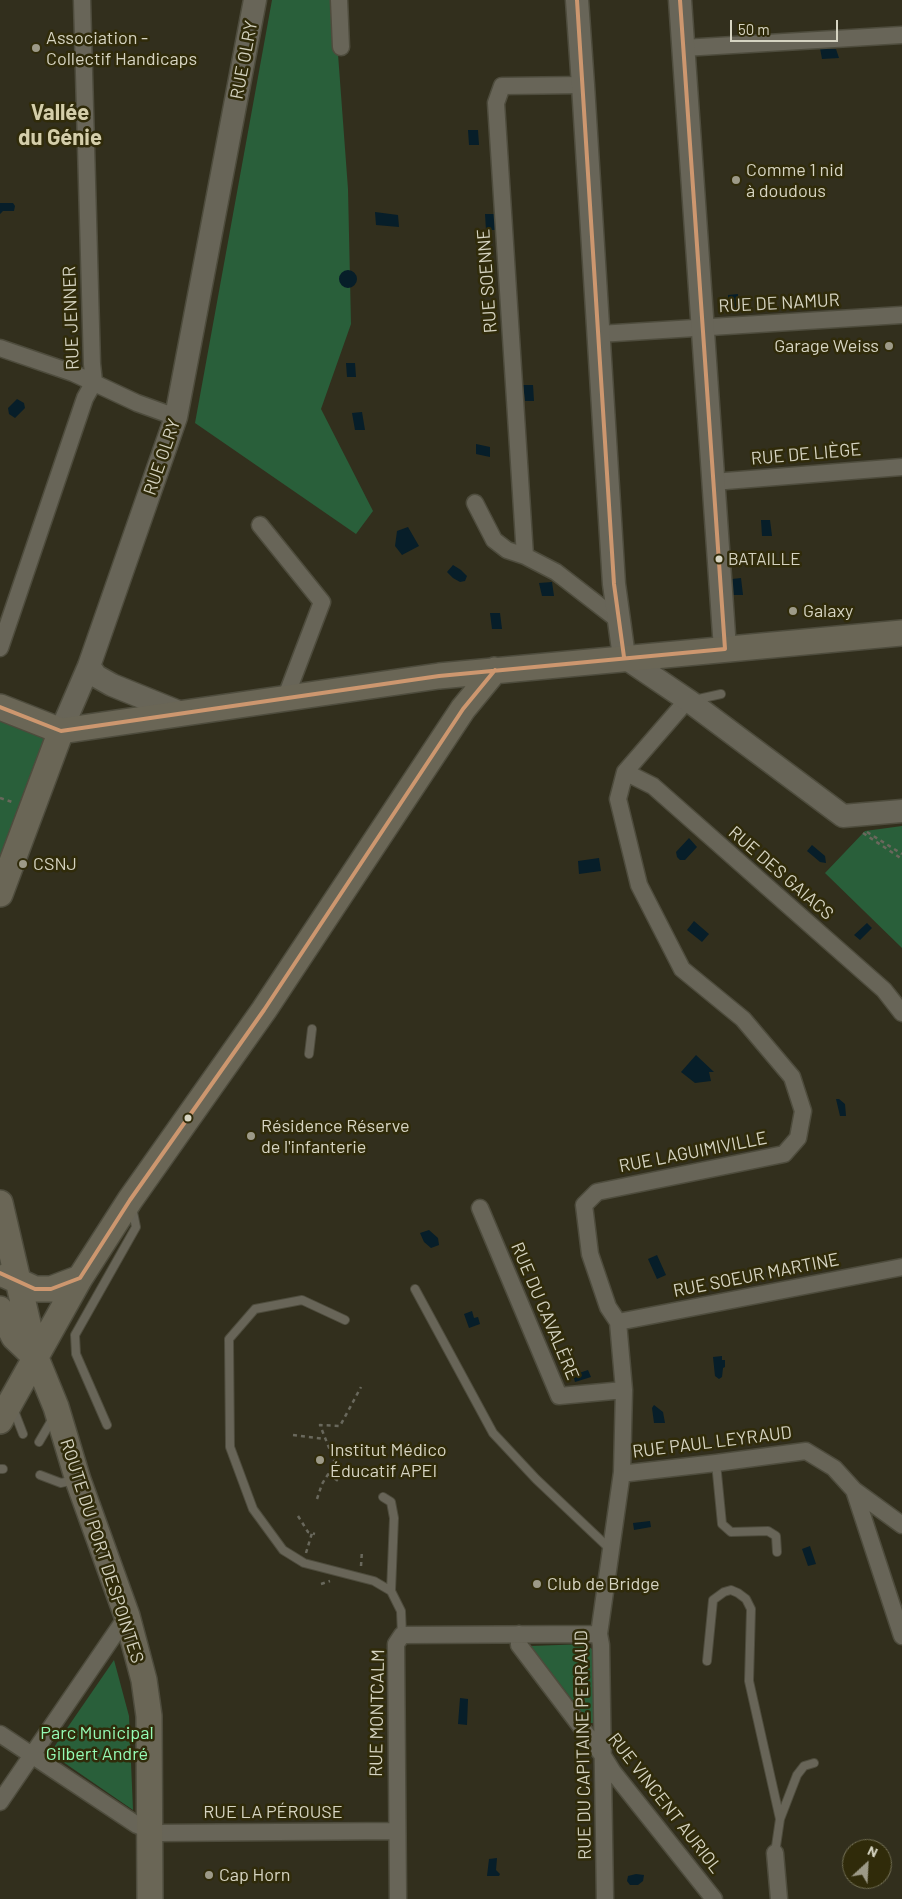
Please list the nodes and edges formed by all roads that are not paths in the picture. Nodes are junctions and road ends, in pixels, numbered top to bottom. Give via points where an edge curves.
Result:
1 (82, 0) edge
2 (255, 0) edge
3 (339, 0) edge
4 (576, 0) edge
5 (680, 0) edge
6 (902, 35) edge
7 (341, 47) dead end
8 (683, 48) junction
9 (583, 85) junction
10 (902, 315) edge
11 (703, 327) junction
12 (599, 334) junction
13 (0, 348) edge
14 (94, 382) junction
15 (176, 417) junction
16 (902, 467) edge
17 (713, 482) junction
18 (475, 503) dead end
19 (260, 525) dead end
20 (525, 556) junction
21 (618, 620) junction
22 (902, 633) edge
23 (0, 648) edge
24 (725, 649) junction
25 (624, 658) junction
26 (89, 666) junction
27 (495, 670) junction
28 (439, 676) junction
29 (721, 694) dead end
30 (285, 699) junction
31 (689, 701) junction
32 (0, 707) edge
33 (463, 709) junction
34 (181, 713) junction
35 (61, 731) junction
36 (625, 772) junction
37 (902, 811) edge
38 (0, 894) edge
39 (902, 1013) edge
40 (312, 1029) dead end
41 (309, 1054) dead end
42 (130, 1200) junction
43 (480, 1208) dead end
44 (1, 1215) edge
45 (902, 1267) edge
46 (9, 1277) edge
47 (80, 1278) junction
48 (415, 1289) dead end
49 (0, 1310) edge
50 (345, 1320) dead end
51 (618, 1322) junction
52 (36, 1358) junction
53 (624, 1390) junction
54 (56, 1407) junction
55 (5, 1411) edge
56 (107, 1425) dead end
57 (24, 1434) dead end
58 (40, 1442) dead end
59 (716, 1463) junction
60 (622, 1472) junction
61 (40, 1476) dead end
62 (78, 1480) junction
63 (854, 1490) junction
64 (382, 1497) dead end
65 (902, 1525) edge
66 (611, 1550) junction
67 (777, 1552) dead end
68 (390, 1591) junction
69 (127, 1616) junction
70 (519, 1634) junction
71 (599, 1634) junction
72 (402, 1635) junction
73 (902, 1636) edge
74 (707, 1660) dead end
75 (0, 1734) edge
76 (32, 1755) junction
77 (603, 1756) junction
78 (814, 1763) dead end
79 (0, 1802) edge
80 (780, 1819) junction
81 (151, 1831) junction
82 (396, 1831) junction
83 (775, 1853) joint
84 (150, 1899) edge
85 (398, 1899) edge
86 (605, 1899) edge
87 (714, 1899) edge
88 (779, 1899) edge

1 - 14 street, RUE JENNER
2 - 15 street, RUE OLRY
3 - 7 street
4 - 9 street
5 - 8 street
6 - 8 street
8 - 11 street
9 - 12 street
9 - 20 street, RUE SOENNE via 502,86 496,104
10 - 11 street, RUE DE NAMUR
11 - 12 street, RUE DE NAMUR
11 - 17 street
12 - 21 street
13 - 14 street
14 - 15 street
14 - 23 street, RUE JENNER via 85,398
15 - 26 street, RUE OLRY
16 - 17 street, RUE DE LIÈGE
17 - 24 street
18 - 20 street via 494,540 507,550
19 - 30 street via 322,602
20 - 21 street via 556,572
21 - 25 street
22 - 24 main road
24 - 25 main road
25 - 27 main road
25 - 31 street
26 - 34 street via 96,676 112,685
26 - 35 street, RUE OLRY
27 - 28 main road
27 - 33 main road
28 - 30 main road
28 - 33 main road via 457,683
29 - 31 lane
30 - 34 main road
31 - 36 street, RUE LAGUIMIVILLE
31 - 37 street via 843,816
32 - 35 main road
33 - 42 main road via 264,1010
34 - 35 main road
35 - 38 main road, RUE OLRY
36 - 39 street, RUE DES GAIACS via 652,786 884,990
36 - 51 street, RUE LAGUIMIVILLE via 618,799 639,885 682,969 743,1019 792,1077 803,1112 798,1138 784,1154 597,1192 584,1206 590,1254 608,1307
40 - 41 lane
42 - 47 main road
42 - 56 lane via 136,1227 75,1336 76,1354
43 - 53 street, RUE DU CAVALÈRE via 559,1396
44 - 46 main road, ROUTE DU PORT DESPOINTES
45 - 51 street, RUE SOEUR MARTINE
46 - 47 main road via 36,1289 52,1289
46 - 52 main road, ROUTE DU PORT DESPOINTES
47 - 52 main road
48 - 66 lane via 493,1433
49 - 52 main road via 14,1337
50 - 68 lane via 302,1300 255,1310 248,1317 229,1339 230,1446 253,1509 284,1550 304,1562 374,1581
51 - 53 street, RUE DU CAPITAINE PERRAUD
52 - 54 main road, ROUTE DU PORT DESPOINTES
52 - 55 main road
53 - 60 street, RUE DU CAPITAINE PERRAUD
54 - 58 lane
54 - 62 main road, ROUTE DU PORT DESPOINTES
55 - 57 lane
59 - 60 street, RUE PAUL LEYRAUD
59 - 63 street, RUE PAUL LEYRAUD via 806,1451 834,1468
59 - 67 lane via 722,1524 731,1532 768,1531 776,1536
60 - 66 street, RUE DU CAPITAINE PERRAUD
61 - 62 lane via 61,1483
62 - 69 main road, ROUTE DU PORT DESPOINTES
63 - 65 street, RUE PAUL LEYRAUD
63 - 73 street
64 - 68 lane via 391,1502 394,1518
66 - 71 street, RUE DU CAPITAINE PERRAUD
68 - 72 lane via 401,1611
69 - 76 street
69 - 81 main road, ROUTE DU PORT DESPOINTES via 144,1680 149,1716
70 - 71 street, RUE MONTCALM
70 - 72 street, RUE MONTCALM
70 - 77 street, RUE VINCENT AURIOL via 519,1645
71 - 77 street, RUE DU CAPITAINE PERRAUD
72 - 82 street, RUE MONTCALM via 396,1644
74 - 80 lane via 713,1600 724,1592 738,1592 751,1609 749,1681
75 - 76 street
76 - 79 street
76 - 81 street
77 - 86 street, RUE DU CAPITAINE PERRAUD
77 - 87 street, RUE VINCENT AURIOL
78 - 80 lane via 798,1772
80 - 83 lane
81 - 82 street, RUE LA PÉROUSE
81 - 84 main road, ROUTE DU PORT DESPOINTES
82 - 85 street, RUE MONTCALM
83 - 88 street

